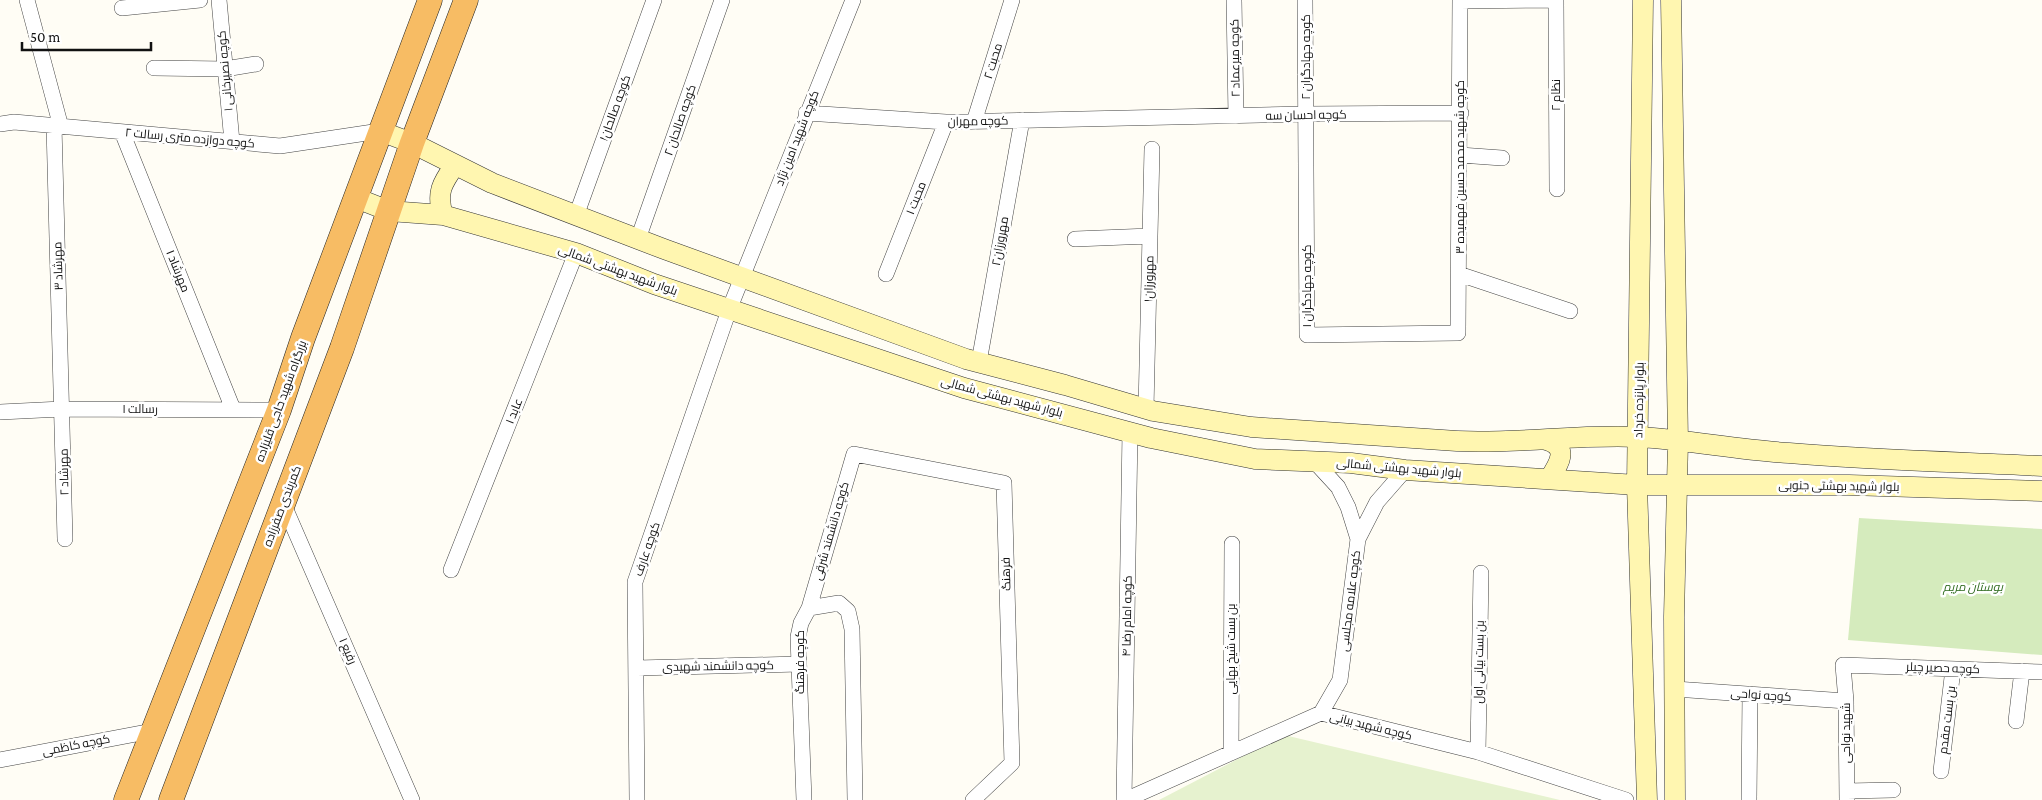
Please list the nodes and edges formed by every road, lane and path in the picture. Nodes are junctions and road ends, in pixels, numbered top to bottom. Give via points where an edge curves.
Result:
1 (28, 0) edge
2 (200, 0) edge
3 (218, 0) edge
4 (430, 0) edge
5 (466, 0) edge
6 (654, 0) edge
7 (722, 0) edge
8 (853, 0) edge
9 (1012, 0) edge
10 (1234, 0) edge
11 (1306, 0) edge
12 (1551, 0) edge
13 (1556, 0) edge
14 (1643, 0) edge
15 (1671, 0) edge
16 (1460, 1) edge
17 (122, 8) dead end
18 (256, 64) dead end
19 (154, 68) dead end
20 (225, 69) junction
21 (806, 113) junction
22 (1461, 113) junction
23 (1306, 114) junction
24 (1236, 116) junction
25 (1151, 117) joint
26 (1022, 120) junction
27 (946, 122) junction
28 (974, 122) junction
29 (0, 124) edge
30 (58, 126) junction
31 (122, 132) junction
32 (380, 132) junction
33 (232, 142) junction
34 (412, 143) junction
35 (1152, 149) dead end
36 (1460, 155) junction
37 (1502, 158) dead end
38 (454, 165) junction
39 (1557, 189) dead end
40 (356, 198) junction
41 (389, 211) junction
42 (443, 215) junction
43 (576, 216) junction
44 (1150, 236) junction
45 (638, 239) junction
46 (1075, 239) dead end
47 (576, 253) junction
48 (886, 274) dead end
49 (1459, 274) junction
50 (743, 278) junction
51 (730, 310) junction
52 (1570, 311) dead end
53 (1458, 333) joint
54 (978, 362) junction
55 (62, 407) junction
56 (234, 409) junction
57 (1146, 409) junction
58 (279, 410) junction
59 (0, 412) edge
60 (1130, 432) junction
61 (1638, 437) junction
62 (1546, 440) junction
63 (1678, 441) junction
64 (1788, 453) junction
65 (854, 454) joint
66 (1315, 462) junction
67 (2042, 466) edge
68 (1405, 470) junction
69 (1550, 478) junction
70 (1637, 485) junction
71 (1785, 485) junction
72 (1677, 486) junction
73 (2042, 491) edge
74 (283, 503) junction
75 (65, 539) dead end
76 (1358, 539) junction
77 (1232, 544) dead end
78 (451, 570) dead end
79 (1481, 573) dead end
80 (809, 608) junction
81 (799, 664) junction
82 (1843, 666) joint
83 (637, 668) junction
84 (1953, 669) junction
85 (2022, 671) junction
86 (2042, 672) edge
87 (1675, 690) junction
88 (1750, 694) junction
89 (1846, 700) junction
90 (1321, 713) junction
91 (2016, 721) dead end
92 (152, 731) junction
93 (1478, 752) junction
94 (1231, 753) junction
95 (0, 760) edge
96 (1941, 771) dead end
97 (1893, 790) dead end
98 (1847, 795) edge
99 (126, 800) edge
100 (171, 800) edge
101 (412, 800) edge
102 (637, 800) edge
103 (804, 800) edge
104 (854, 800) edge
105 (973, 800) edge
106 (1124, 800) edge
107 (1626, 800) edge
108 (1647, 800) edge
109 (1675, 800) edge
110 (1748, 800) edge

1 - 30 street, مهرشاد ۳
2 - 17 street
3 - 20 street, کوچه نصیرخانی ۱
4 - 32 highway, بزرگراه شهید حاجی قلیزاده
5 - 34 highway
6 - 43 street, کوچه صالحان۱
7 - 45 street, کوچه صالحان ۲
8 - 21 street, کوچه شهید امین نژاد
9 - 28 street, محبت ۲
10 - 24 street, کوچه میرعماد ۲
11 - 23 street, کوچه جهادگران ۲
12 - 16 street
13 - 39 street, نظام ۲
14 - 61 main road, بلوار پانزده خرداد
15 - 63 main road
16 - 22 street, کوچه شهید محمد حسین فهمیده ۳
18 - 20 street
19 - 20 street
20 - 33 street, کوچه نصیرخانی ۱
21 - 27 street, کوچه مهران
21 - 50 street, کوچه شهید امین نژاد
22 - 23 street, کوچه احسان سه
22 - 36 street, کوچه شهید محمد حسین فهمیده ۳
23 - 24 street, کوچه احسان سه
23 - 53 street, کوچه جهادگران ۱ via 1307,335
24 - 25 street, کوچه احسان سه
25 - 26 street, کوچه مهران
26 - 28 street, کوچه مهران
26 - 54 street, مهرورزان۲
27 - 28 street, کوچه مهران
27 - 48 street, محبت ۱
29 - 30 street, کوچه دوازده متری رسالت ۲
30 - 31 street, کوچه دوازده متری رسالت ۲
30 - 55 street, مهرشاد ۳
31 - 33 street, کوچه دوازده متری رسالت ۲
31 - 56 street, مهرشاد ۱
32 - 33 street, کوچه دوازده متری رسالت ۲ via 280,146
32 - 34 main road
32 - 40 highway, بزرگراه شهید حاجی قلیزاده
34 - 38 main road
34 - 41 highway, کمربندی صفرزاده
35 - 44 street, مهرورزان۱
36 - 37 street
36 - 49 street, کوچه شهید محمد حسین فهمیده ۳
38 - 42 main road via 443,181 439,201
38 - 43 main road
40 - 41 main road, بلوار شهید بهشتی شمالی
40 - 58 highway, بزرگراه شهید حاجی قلیزاده
41 - 42 main road, بلوار شهید بهشتی شمالی
41 - 74 highway, کمربندی صفرزاده via 342,348
42 - 47 main road, بلوار شهید بهشتی شمالی
43 - 45 main road
44 - 46 street
44 - 57 street, مهرورزان۱
45 - 50 main road
47 - 51 main road, بلوار شهید بهشتی شمالی
47 - 78 street, عابد ۱
49 - 52 street
49 - 53 street, کوچه شهید محمد حسین فهمیده ۳
50 - 51 street, کوچه شهید امین نژاد
50 - 54 main road
51 - 60 main road, بلوار شهید بهشتی شمالی via 964,388
51 - 83 street, کوچه عارف via 635,582
54 - 57 main road
55 - 56 street, رسالت ۱
55 - 59 street, رسالت ۱
55 - 75 street, مهرشاد ۲
56 - 58 street, رسالت ۱
57 - 62 main road via 1251,427 1491,443
58 - 92 highway, بزرگراه شهید حاجی قلیزاده
60 - 66 main road, بلوار شهید بهشتی شمالی via 1255,459
60 - 106 street, کوچه امام رضا ۴
61 - 62 main road
61 - 63 main road
61 - 70 main road, بلوار پانزده خرداد
62 - 69 main road via 1555,444 1561,454 1559,465
63 - 64 main road
63 - 72 main road
64 - 67 main road
64 - 71 main road
65 - 80 street, کوچه دانشمند شرقی
65 - 105 street, فرهنگ via 1004,484 1012,763
66 - 68 main road, بلوار شهید بهشتی شمالی
66 - 76 street via 1338,487
68 - 69 main road, بلوار شهید بهشتی شمالی
68 - 76 street, کوچه علامه مجلسی via 1377,502
69 - 70 main road, بلوار شهید بهشتی شمالی
70 - 72 main road, بلوار شهید بهشتی جنوبی
70 - 108 main road, بلوار پانزده خرداد
71 - 72 main road, بلوار شهید بهشتی جنوبی
71 - 73 main road, بلوار شهید بهشتی جنوبی
72 - 87 main road
74 - 100 highway, کمربندی صفرزاده
74 - 101 street, رفیع ۱
76 - 90 street, کوچه علامه مجلسی via 1340,680
77 - 94 street, بن بست شیخ بهایی
79 - 93 street, بن بست بیانی اول
80 - 81 street, کوچه فرهنگ via 801,622 798,637
80 - 104 street via 839,603 848,611 852,629
81 - 83 street, کوچه دانشمند شهیدی
81 - 103 street, کوچه فرهنگ
82 - 84 street, کوچه حصیر چیلر
82 - 89 street, شهید نواحی
83 - 102 street, کوچه عارف
84 - 85 street, کوچه حصیر چیلر
84 - 96 street, بن بست مقدم
85 - 86 street, کوچه حصیر چیلر
85 - 91 street
87 - 88 street, کوچه نواحی
87 - 109 main road
88 - 89 street, کوچه نواحی
88 - 110 street
89 - 98 street, شهید نواحی
90 - 93 street, کوچه شهید بیانی
90 - 94 street, کوچه شهید بیانی
92 - 95 street, کوچه کاظمی
92 - 99 highway, بزرگراه شهید حاجی قلیزاده
93 - 107 street, کوچه شهید بیانی
94 - 106 street, کوچه شهید بیانی
97 - 98 street

